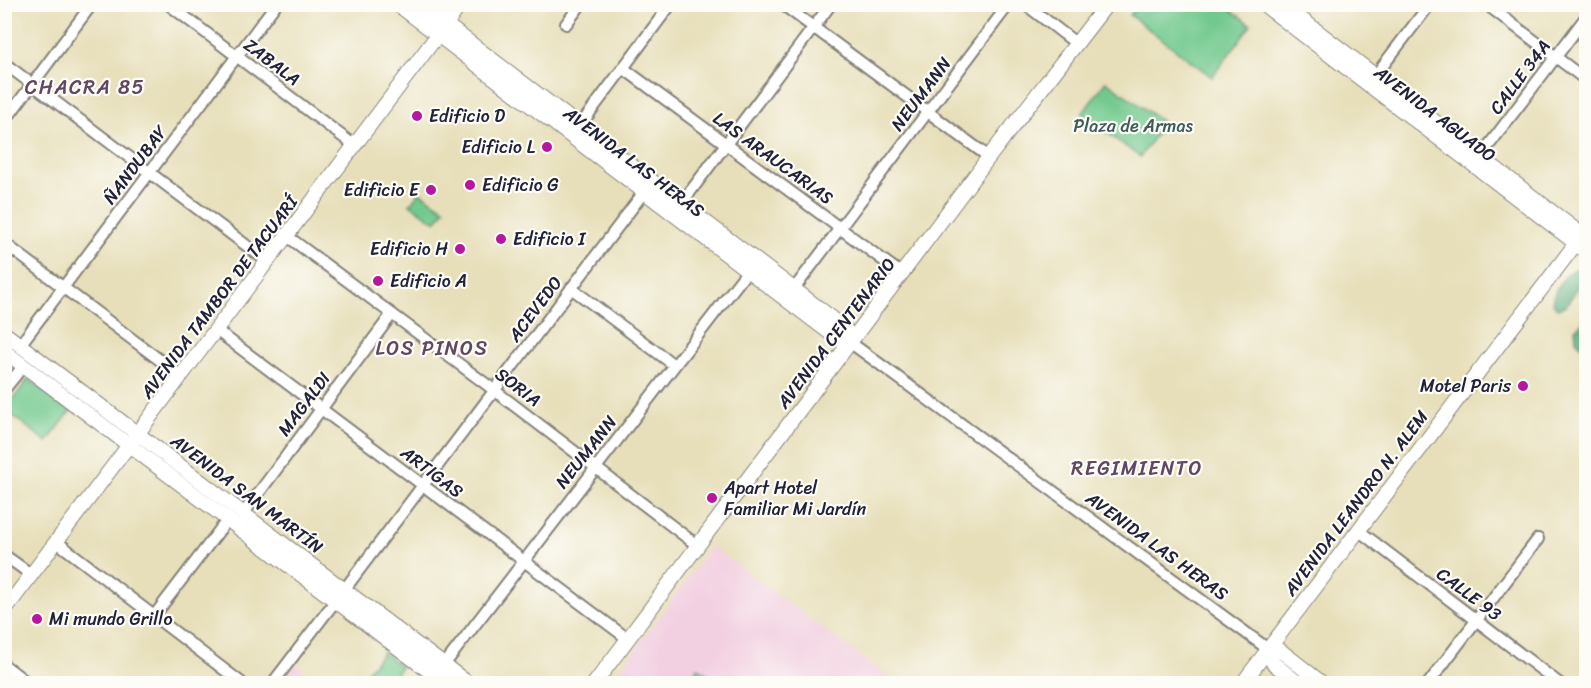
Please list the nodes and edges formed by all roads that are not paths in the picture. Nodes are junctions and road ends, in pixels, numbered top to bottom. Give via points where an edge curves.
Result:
1 (92, 4) edge
2 (168, 4) edge
3 (276, 4) edge
4 (397, 4) edge
5 (419, 4) edge
6 (461, 4) edge
7 (581, 4) edge
8 (671, 4) edge
9 (782, 4) edge
10 (831, 4) edge
11 (1009, 4) edge
12 (1024, 4) edge
13 (1107, 4) edge
14 (1263, 4) edge
15 (1282, 4) edge
16 (1430, 4) edge
17 (1486, 4) edge
18 (1587, 17) edge
19 (566, 24) dead end
20 (814, 28) junction
21 (442, 31) junction
22 (1077, 44) junction
23 (237, 56) junction
24 (1556, 57) junction
25 (4, 63) edge
26 (623, 68) junction
27 (1375, 76) junction
28 (1587, 80) edge
29 (32, 84) junction
30 (928, 112) junction
31 (4, 122) edge
32 (575, 132) junction
33 (726, 144) junction
34 (355, 146) junction
35 (1480, 156) junction
36 (989, 157) junction
37 (150, 172) junction
38 (644, 192) junction
39 (677, 209) junction
40 (840, 228) junction
41 (287, 236) junction
42 (1584, 239) edge
43 (4, 243) edge
44 (267, 261) junction
45 (752, 265) junction
46 (902, 274) junction
47 (63, 287) junction
48 (571, 288) junction
49 (794, 289) junction
50 (392, 314) junction
51 (216, 330) junction
52 (4, 333) edge
53 (851, 344) junction
54 (20, 345) junction
55 (4, 351) edge
56 (24, 365) junction
57 (674, 365) junction
58 (181, 376) junction
59 (4, 390) edge
60 (494, 390) junction
61 (320, 410) junction
62 (134, 440) junction
63 (595, 468) junction
64 (423, 485) junction
65 (243, 514) junction
66 (228, 519) junction
67 (1358, 530) junction
68 (1538, 539) dead end
69 (57, 542) junction
70 (698, 546) junction
71 (4, 555) edge
72 (524, 561) junction
73 (32, 575) junction
74 (340, 595) junction
75 (4, 611) edge
76 (154, 616) junction
77 (1476, 620) junction
78 (628, 639) junction
79 (1268, 649) junction
80 (4, 665) edge
81 (440, 677) edge
82 (29, 684) edge
83 (243, 684) edge
84 (272, 684) edge
85 (469, 684) edge
86 (594, 684) edge
87 (1242, 684) edge
88 (1299, 684) edge
89 (1323, 684) edge
90 (1428, 684) edge
91 (1560, 684) edge

1 - 29 street
2 - 23 street, ZABALA
3 - 23 street, ÑANDUBAY
4 - 21 main road, AVENIDA LAS HERAS
5 - 21 main road, AVENIDA LAS HERAS
6 - 21 main road, AVENIDA TAMBOR DE TACUARÍ
7 - 19 street
8 - 26 street
9 - 20 street
10 - 20 street
11 - 30 street, NEUMANN
12 - 22 street
13 - 22 main road, AVENIDA CENTENARIO
14 - 42 main road, AVENIDA AGUADO
15 - 27 main road, AVENIDA AGUADO
16 - 27 street
17 - 24 street
18 - 24 street, CALLE 34A
20 - 30 street
20 - 33 street
21 - 32 main road, AVENIDA LAS HERAS
21 - 34 main road, AVENIDA TAMBOR DE TACUARÍ
22 - 36 main road, AVENIDA CENTENARIO
23 - 34 street, ZABALA
23 - 37 street, ÑANDUBAY
24 - 28 street
24 - 35 street, CALLE 34A
25 - 29 street
26 - 32 street
26 - 33 street, LAS ARAUCARIAS
27 - 35 main road, AVENIDA AGUADO
29 - 31 street
29 - 37 street
30 - 36 street
30 - 40 street, NEUMANN
32 - 38 main road, AVENIDA LAS HERAS
32 - 39 main road, AVENIDA LAS HERAS
33 - 39 street
33 - 40 street, LAS ARAUCARIAS
34 - 41 main road, AVENIDA TAMBOR DE TACUARÍ
35 - 42 main road, AVENIDA AGUADO
36 - 46 main road, AVENIDA CENTENARIO
37 - 44 street
37 - 47 street, ÑANDUBAY
38 - 39 main road, AVENIDA LAS HERAS
38 - 48 street, ACEVEDO
39 - 45 main road, AVENIDA LAS HERAS
40 - 46 street, LAS ARAUCARIAS
40 - 49 street, NEUMANN
41 - 44 main road, AVENIDA TAMBOR DE TACUARÍ
41 - 50 street, SORIA
42 - 67 main road, AVENIDA LEANDRO N. ALEM
43 - 47 street
44 - 51 main road, AVENIDA TAMBOR DE TACUARÍ
45 - 49 main road, AVENIDA LAS HERAS
45 - 53 main road, AVENIDA LAS HERAS via 838,339
45 - 57 street, NEUMANN
46 - 53 main road, AVENIDA CENTENARIO
47 - 54 street, ÑANDUBAY
47 - 58 street
48 - 57 street
48 - 60 street, ACEVEDO
49 - 53 main road, AVENIDA LAS HERAS via 845,328
50 - 60 street, SORIA
50 - 61 street, MAGALDI
51 - 58 main road, AVENIDA TAMBOR DE TACUARÍ
51 - 61 street, ARTIGAS
52 - 54 main road, AVENIDA SAN MARTÍN
53 - 70 main road, AVENIDA CENTENARIO
53 - 79 street, AVENIDA LAS HERAS
54 - 62 main road, AVENIDA SAN MARTÍN
55 - 56 main road, AVENIDA SAN MARTÍN
56 - 59 street
56 - 62 main road, AVENIDA SAN MARTÍN
57 - 63 street, NEUMANN
58 - 62 main road, AVENIDA TAMBOR DE TACUARÍ
60 - 63 street, SORIA
60 - 64 street, ACEVEDO
61 - 64 street, ARTIGAS
61 - 65 street, MAGALDI
62 - 65 main road, AVENIDA SAN MARTÍN
62 - 66 main road, AVENIDA SAN MARTÍN
62 - 69 main road, AVENIDA TAMBOR DE TACUARÍ
63 - 70 street, SORIA
63 - 72 street, NEUMANN
64 - 72 street, ARTIGAS
64 - 74 street, ACEVEDO
65 - 74 main road, AVENIDA SAN MARTÍN
66 - 74 main road, AVENIDA SAN MARTÍN
66 - 76 street
67 - 77 street, CALLE 93
67 - 79 main road, AVENIDA LEANDRO N. ALEM
68 - 77 street
69 - 73 main road, AVENIDA TAMBOR DE TACUARÍ
69 - 76 street
70 - 78 main road, AVENIDA CENTENARIO
71 - 73 street
72 - 78 street, ARTIGAS
72 - 81 street, NEUMANN
73 - 75 main road, AVENIDA TAMBOR DE TACUARÍ
74 - 81 main road, AVENIDA SAN MARTÍN
74 - 84 street, ACEVEDO
76 - 83 street
77 - 90 street
77 - 91 street, CALLE 93
78 - 86 main road, AVENIDA CENTENARIO
79 - 87 main road, AVENIDA LEANDRO N. ALEM
79 - 88 main road, AVENIDA LAS HERAS via 1273,663
79 - 89 main road, AVENIDA LAS HERAS via 1281,651
80 - 82 street
81 - 85 main road, AVENIDA SAN MARTÍN

